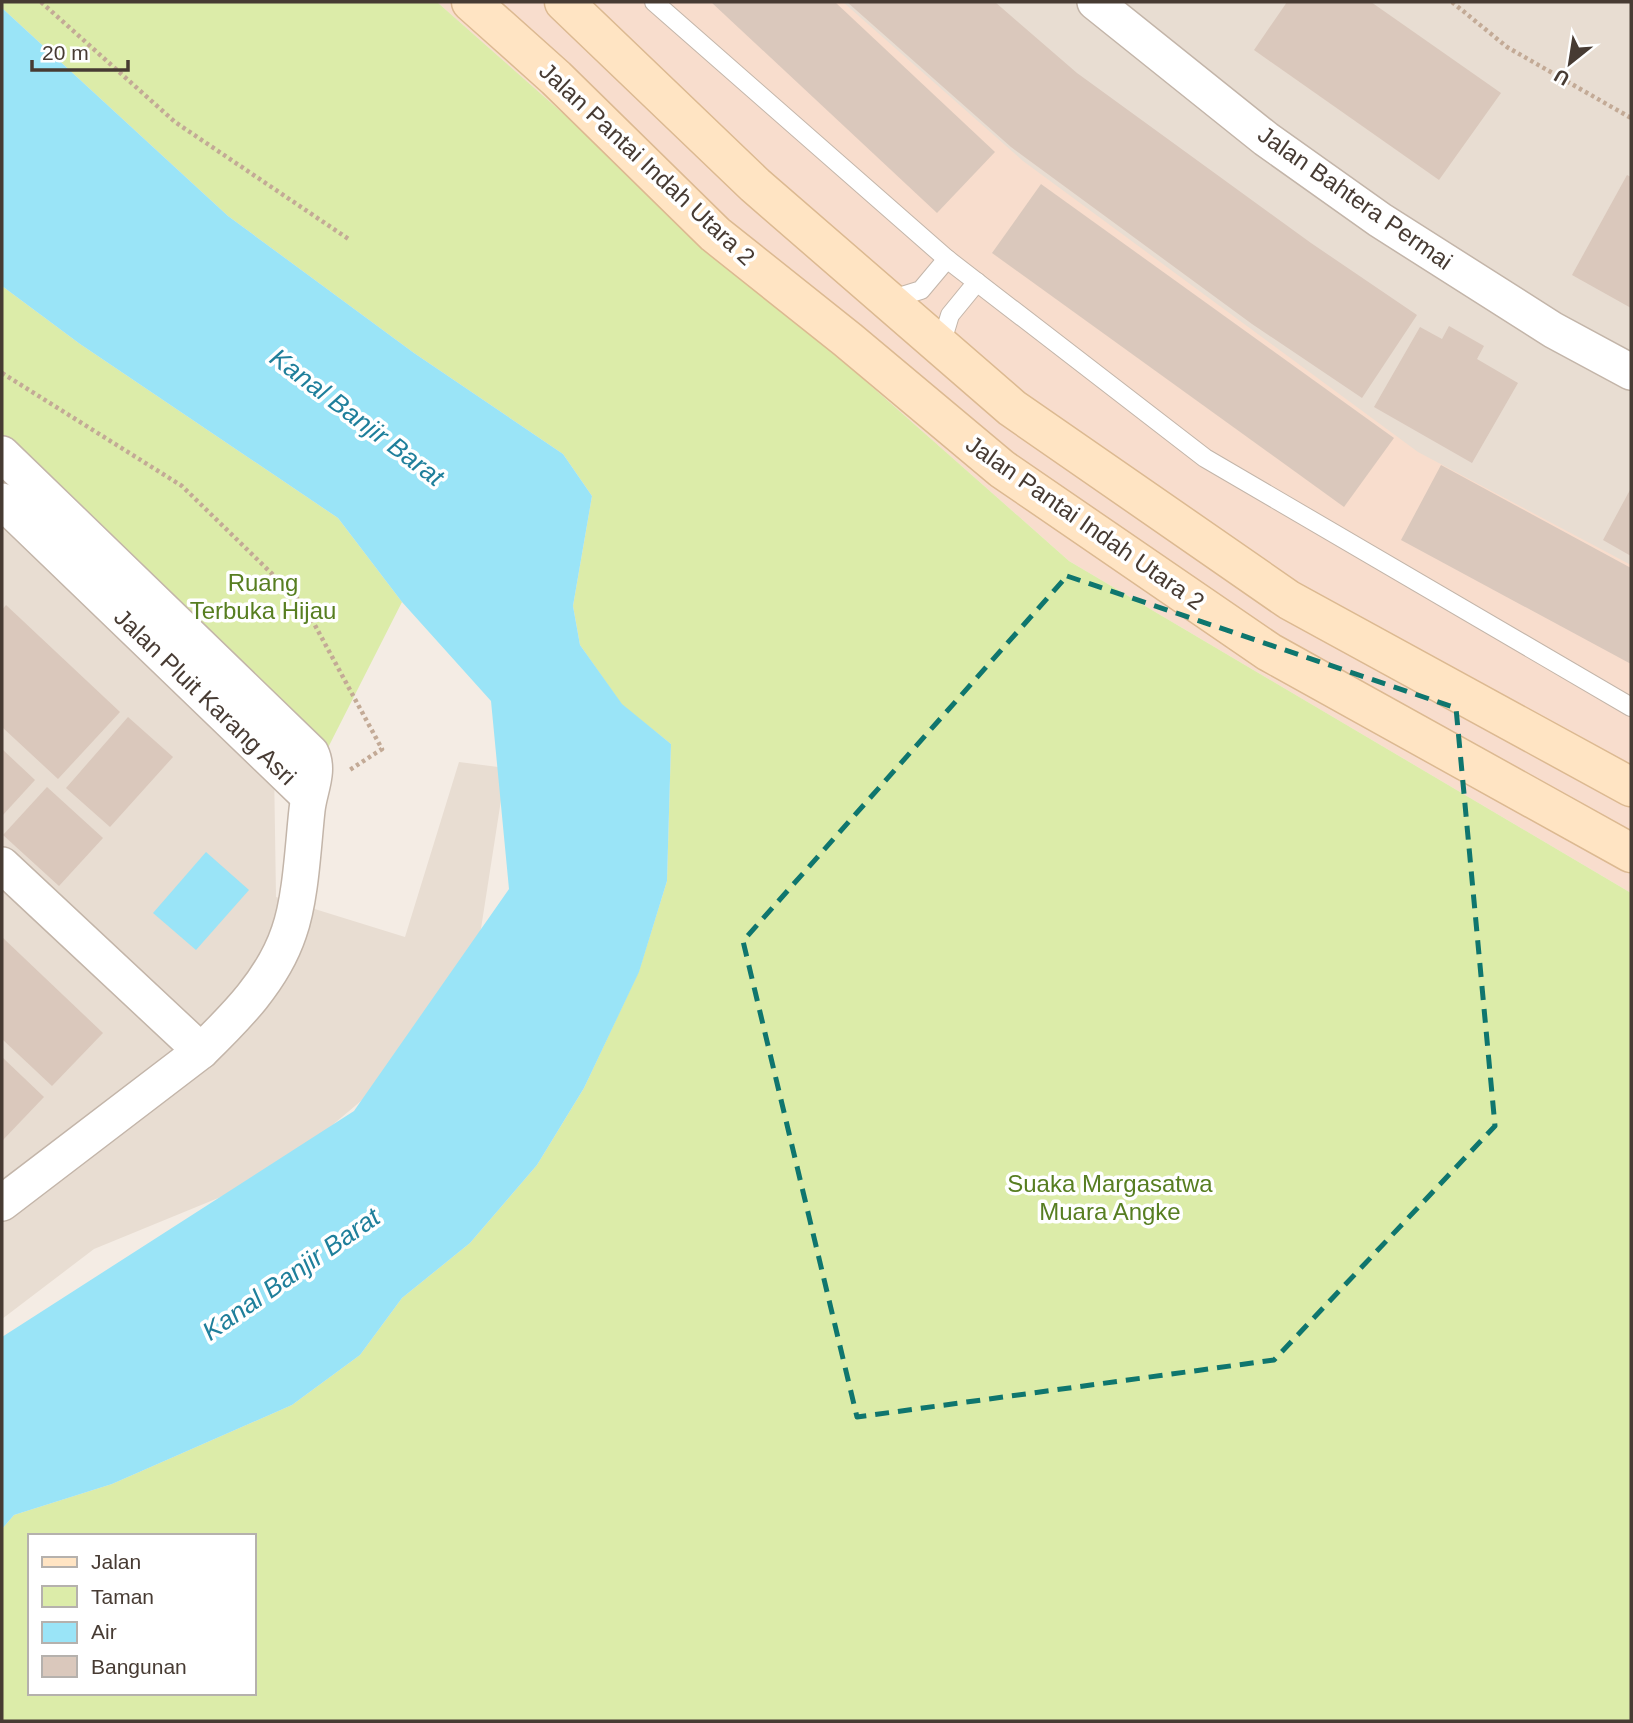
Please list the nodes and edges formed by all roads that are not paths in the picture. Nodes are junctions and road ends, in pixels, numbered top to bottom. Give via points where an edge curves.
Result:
1 (471, 2) edge
2 (564, 2) edge
3 (654, 2) edge
4 (1095, 2) edge
5 (947, 259) junction
6 (977, 282) junction
7 (889, 300) junction
8 (941, 345) junction
9 (1631, 372) edge
10 (2, 454) edge
11 (2, 501) edge
12 (255, 699) junction
13 (1631, 707) edge
14 (232, 724) junction
15 (1631, 787) edge
16 (308, 796) junction
17 (1631, 853) edge
18 (2, 865) edge
19 (201, 1051) junction
20 (2, 1203) edge

1 - 17 street, Jalan Pantai Indah Utara 2 via 715,234 1002,469 1269,652
2 - 7 street via 755,185
3 - 5 lane
4 - 9 street, Jalan Bahtera Permai via 1266,139 1380,220 1553,330
5 - 6 lane
5 - 7 lane via 920,290
6 - 8 lane via 950,316
6 - 13 lane via 1205,458
7 - 8 street
8 - 15 street via 1012,408 1289,600
10 - 12 street, Jalan Pluit Karang Asri
11 - 14 street, Jalan Pluit Karang Asri
12 - 14 street
12 - 16 street, Jalan Pluit Karang Asri via 311,753 315,773
14 - 16 street, Jalan Pluit Karang Asri
16 - 19 street via 290,931 256,991
18 - 19 street
19 - 20 street

